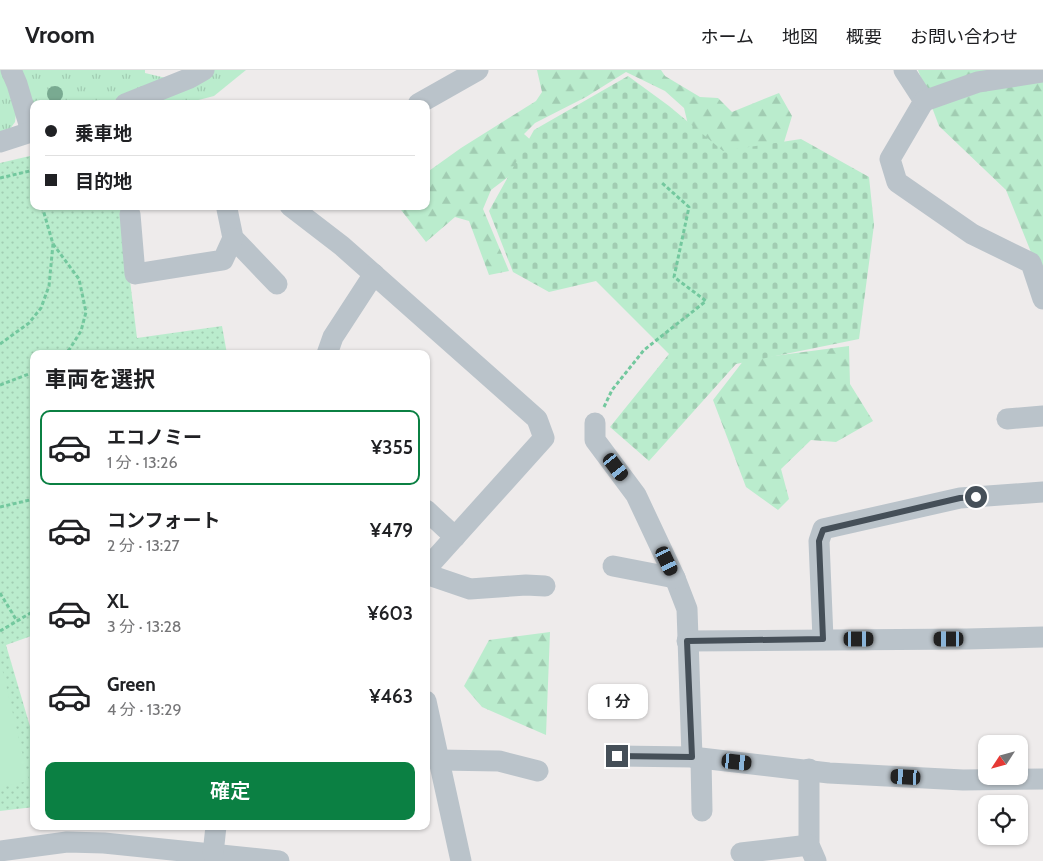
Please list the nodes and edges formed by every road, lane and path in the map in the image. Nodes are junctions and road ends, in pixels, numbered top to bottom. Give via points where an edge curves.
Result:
1 (10, 70) edge
2 (204, 70) edge
3 (478, 70) edge
4 (904, 70) edge
5 (1043, 72) edge
6 (135, 100) edge
7 (425, 100) edge
8 (924, 101) junction
9 (30, 125) edge
10 (30, 132) edge
11 (0, 142) edge
12 (30, 171) edge
13 (0, 178) edge
14 (662, 184) dead end
15 (43, 210) edge
16 (227, 210) edge
17 (295, 210) edge
18 (130, 214) dead end
19 (233, 238) junction
20 (53, 244) junction
21 (374, 274) junction
22 (277, 284) dead end
23 (1043, 300) edge
24 (0, 344) edge
25 (69, 350) edge
26 (328, 350) edge
27 (30, 374) edge
28 (0, 385) edge
29 (1043, 416) edge
30 (1007, 419) dead end
31 (595, 423) joint
32 (1043, 492) edge
33 (30, 500) edge
34 (0, 507) edge
35 (430, 514) edge
36 (455, 537) junction
37 (430, 565) edge
38 (613, 566) dead end
39 (430, 575) edge
40 (675, 578) junction
41 (545, 586) dead end
42 (0, 593) edge
43 (30, 613) edge
44 (17, 621) junction
45 (0, 631) edge
46 (1043, 637) edge
47 (823, 639) junction
48 (687, 641) junction
49 (430, 720) edge
50 (617, 756) dead end
51 (696, 758) junction
52 (439, 760) junction
53 (809, 769) junction
54 (538, 771) dead end
55 (1043, 779) edge
56 (702, 811) dead end
57 (216, 830) edge
58 (0, 851) edge
59 (741, 853) dead end
60 (813, 853) edge
61 (213, 854) junction
62 (279, 861) edge
63 (462, 861) edge

1 - 9 street
2 - 6 street
3 - 7 street
4 - 8 street
5 - 8 street via 978,82
8 - 23 street via 890,159 897,182 972,234 1031,263
10 - 11 street
12 - 13 path
14 - 31 path via 689,207 674,277 706,301 644,350 612,390
15 - 20 path
16 - 19 street
17 - 21 street
18 - 19 street via 135,274 222,260
19 - 22 street
20 - 24 path via 49,286 41,308 29,323
20 - 25 path via 79,279 86,312 81,331
21 - 26 street via 332,337
21 - 36 street via 537,419 544,438
27 - 28 path
29 - 30 street
31 - 40 street via 595,440 636,495
32 - 47 street via 960,498 823,530 819,541
33 - 34 path
35 - 36 street
36 - 37 street
38 - 40 street
39 - 41 street via 470,589
40 - 48 street via 687,609
42 - 44 path
43 - 44 path
44 - 45 path
46 - 47 street
47 - 48 street
48 - 51 street
49 - 52 street
50 - 51 street
51 - 53 street
51 - 56 street
52 - 54 street via 499,761
52 - 63 street
53 - 55 street via 829,773 963,780
53 - 60 street
57 - 61 street
58 - 61 street via 67,842
59 - 60 street
61 - 62 street

